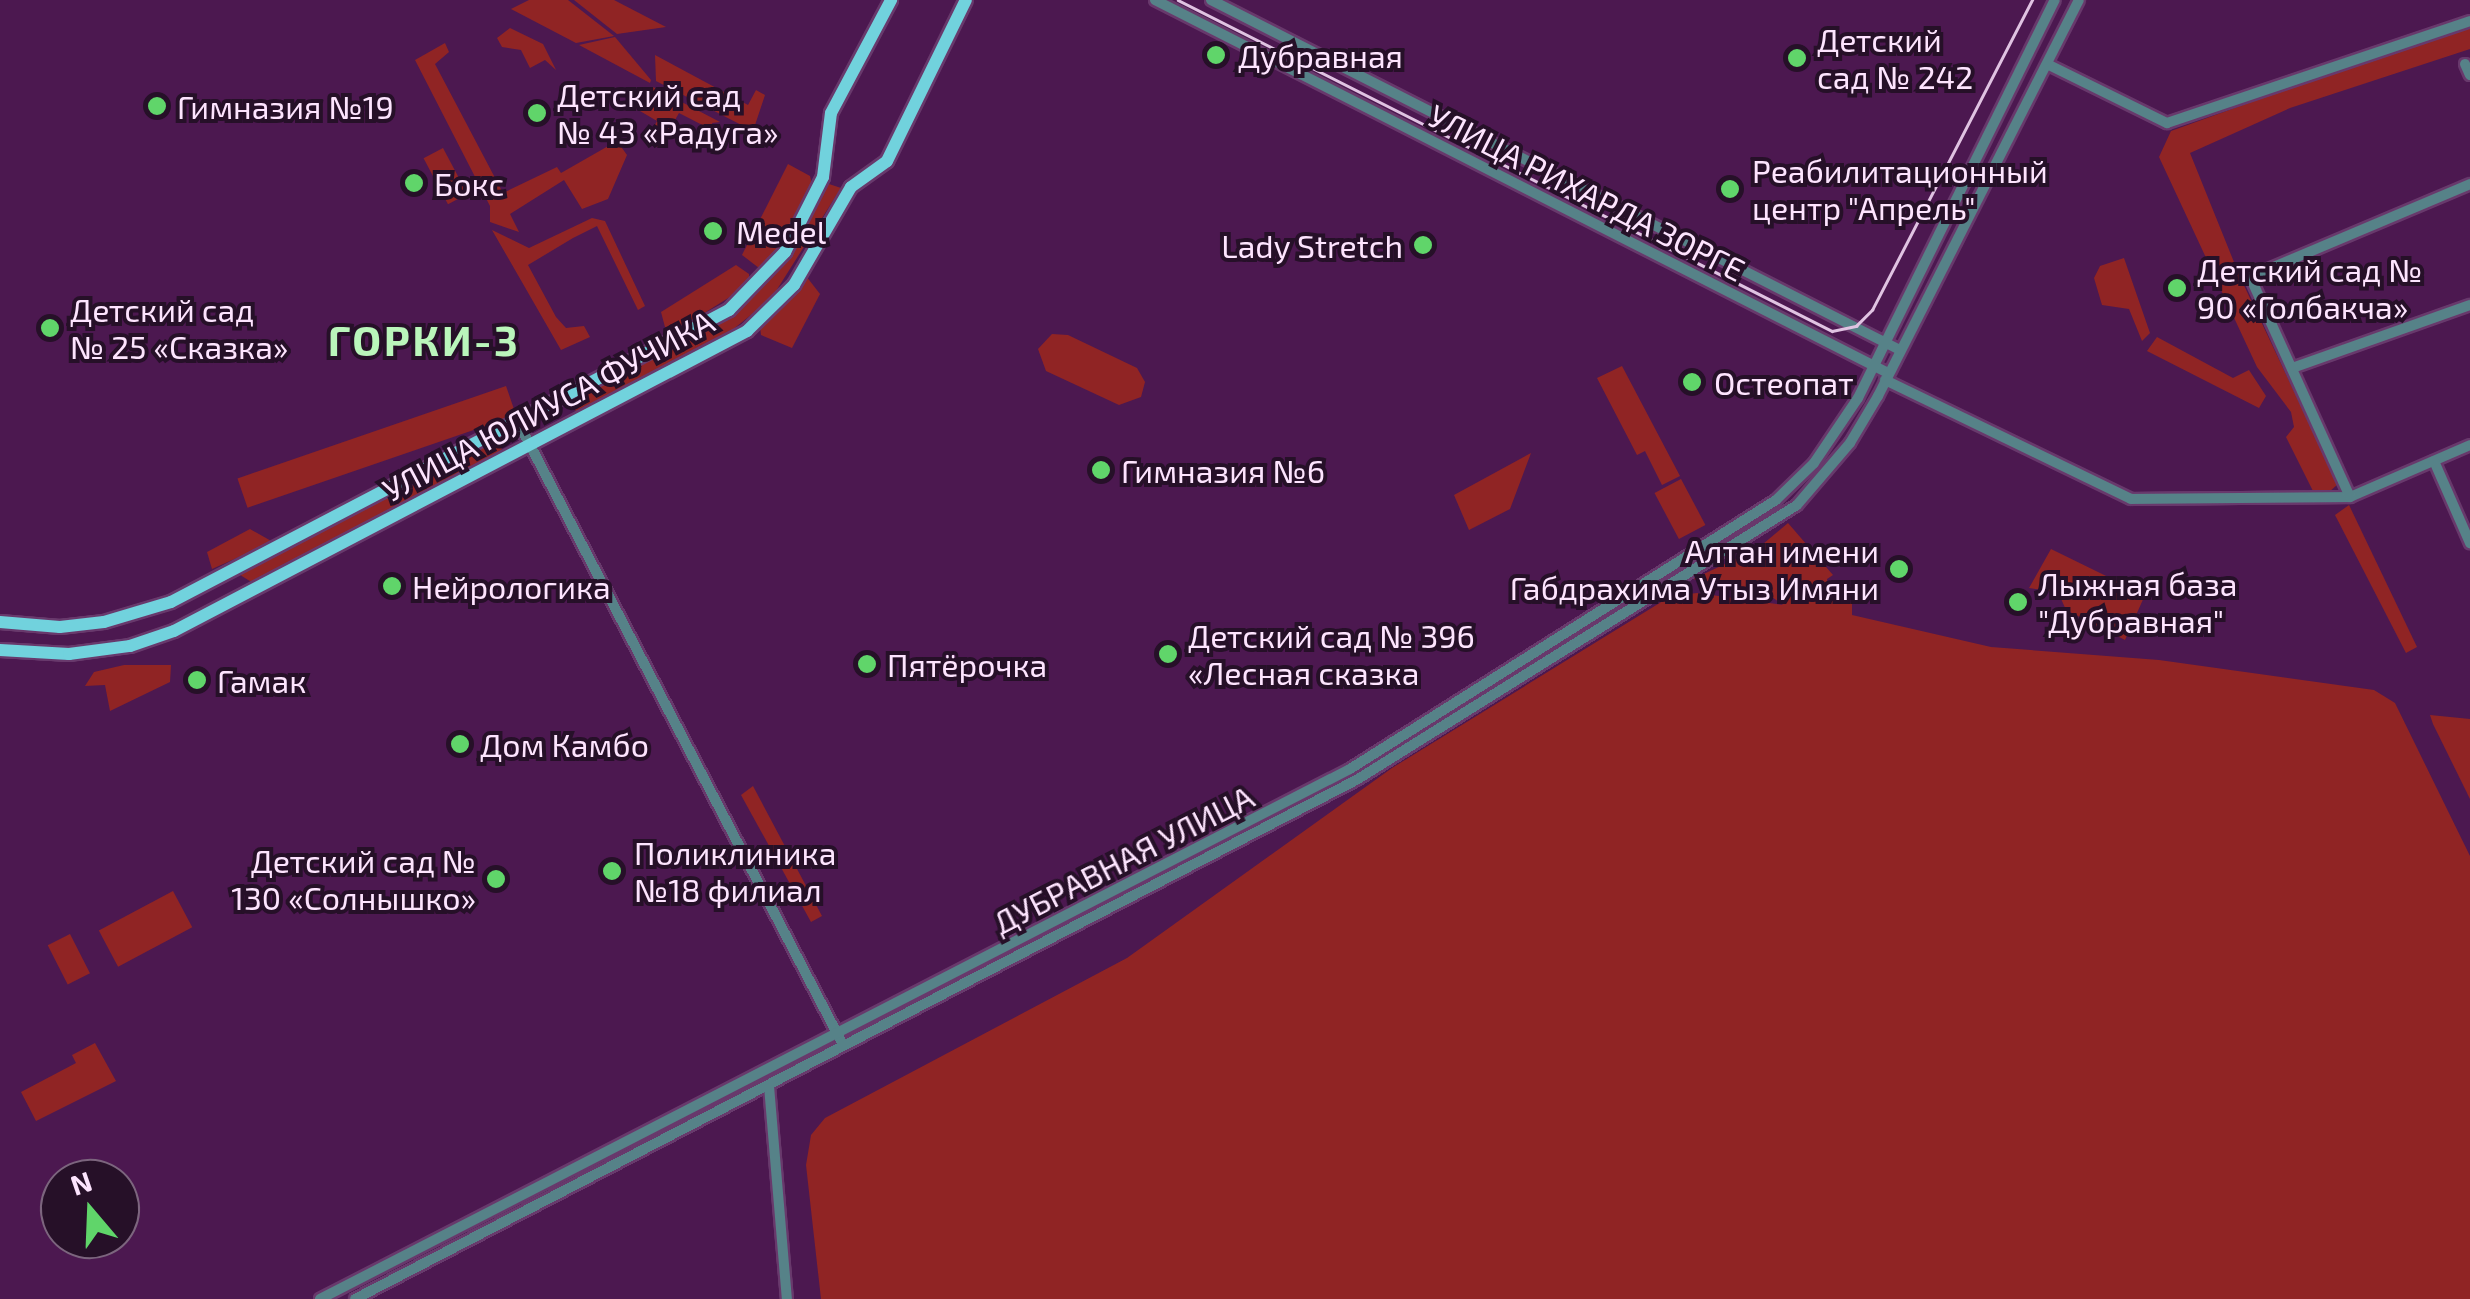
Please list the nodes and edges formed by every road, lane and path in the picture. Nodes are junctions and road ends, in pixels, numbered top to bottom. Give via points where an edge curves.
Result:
1 (890, 0) edge
2 (966, 0) edge
3 (1155, 0) edge
4 (1211, 0) edge
5 (2055, 0) edge
6 (2079, 0) edge
7 (2470, 21) edge
8 (2047, 64) junction
9 (2470, 184) edge
10 (2470, 305) edge
11 (1884, 341) junction
12 (1900, 350) junction
13 (1873, 366) junction
14 (2292, 368) junction
15 (1887, 377) junction
16 (518, 422) junction
17 (2470, 445) edge
18 (530, 446) junction
19 (2434, 462) junction
20 (2350, 496) junction
21 (2470, 543) edge
22 (214, 580) junction
23 (226, 605) junction
24 (0, 622) edge
25 (0, 650) edge
26 (838, 1035) junction
27 (844, 1046) junction
28 (769, 1086) junction
29 (680, 1116) junction
30 (686, 1128) junction
31 (320, 1299) edge
32 (355, 1299) edge
33 (787, 1299) edge

1 - 16 main road, УЛИЦА ЮЛИУСА ФУЧИКА via 831,113 823,178 764,279 730,310
2 - 18 main road, УЛИЦА ЮЛИУСА ФУЧИКА via 887,161 851,188 810,260 772,309 728,342
3 - 13 street, УЛИЦА РИХАРДА ЗОРГЕ
4 - 11 street, УЛИЦА РИХАРДА ЗОРГЕ
5 - 11 street, ДУБРАВНАЯ УЛИЦА
6 - 8 street, ДУБРАВНАЯ УЛИЦА
7 - 8 street via 2167,123
8 - 12 street, ДУБРАВНАЯ УЛИЦА
9 - 14 street via 2250,277
10 - 14 street
11 - 12 street, УЛИЦА РИХАРДА ЗОРГЕ
11 - 13 street, ДУБРАВНАЯ УЛИЦА
12 - 15 street, ДУБРАВНАЯ УЛИЦА
13 - 15 street, УЛИЦА РИХАРДА ЗОРГЕ
13 - 26 street, ДУБРАВНАЯ УЛИЦА via 1814,464 1724,538 1350,770
14 - 20 street
15 - 20 street, УЛИЦА РИХАРДА ЗОРГЕ via 2130,499
15 - 27 street, ДУБРАВНАЯ УЛИЦА via 1820,482 1797,506 1710,562 1358,779
16 - 18 street
16 - 22 main road, УЛИЦА ЮЛИУСА ФУЧИКА
17 - 19 street
18 - 23 main road, УЛИЦА ЮЛИУСА ФУЧИКА
18 - 26 street
19 - 20 street
19 - 21 street
22 - 23 main road
22 - 24 main road, УЛИЦА ЮЛИУСА ФУЧИКА via 104,622 60,628
23 - 25 main road, УЛИЦА ЮЛИУСА ФУЧИКА via 130,646 69,654
26 - 27 street
26 - 29 street, ДУБРАВНАЯ УЛИЦА
27 - 28 street, ДУБРАВНАЯ УЛИЦА
28 - 30 street, ДУБРАВНАЯ УЛИЦА
28 - 33 street
29 - 30 street
29 - 31 street, ДУБРАВНАЯ УЛИЦА
30 - 32 street, ДУБРАВНАЯ УЛИЦА

